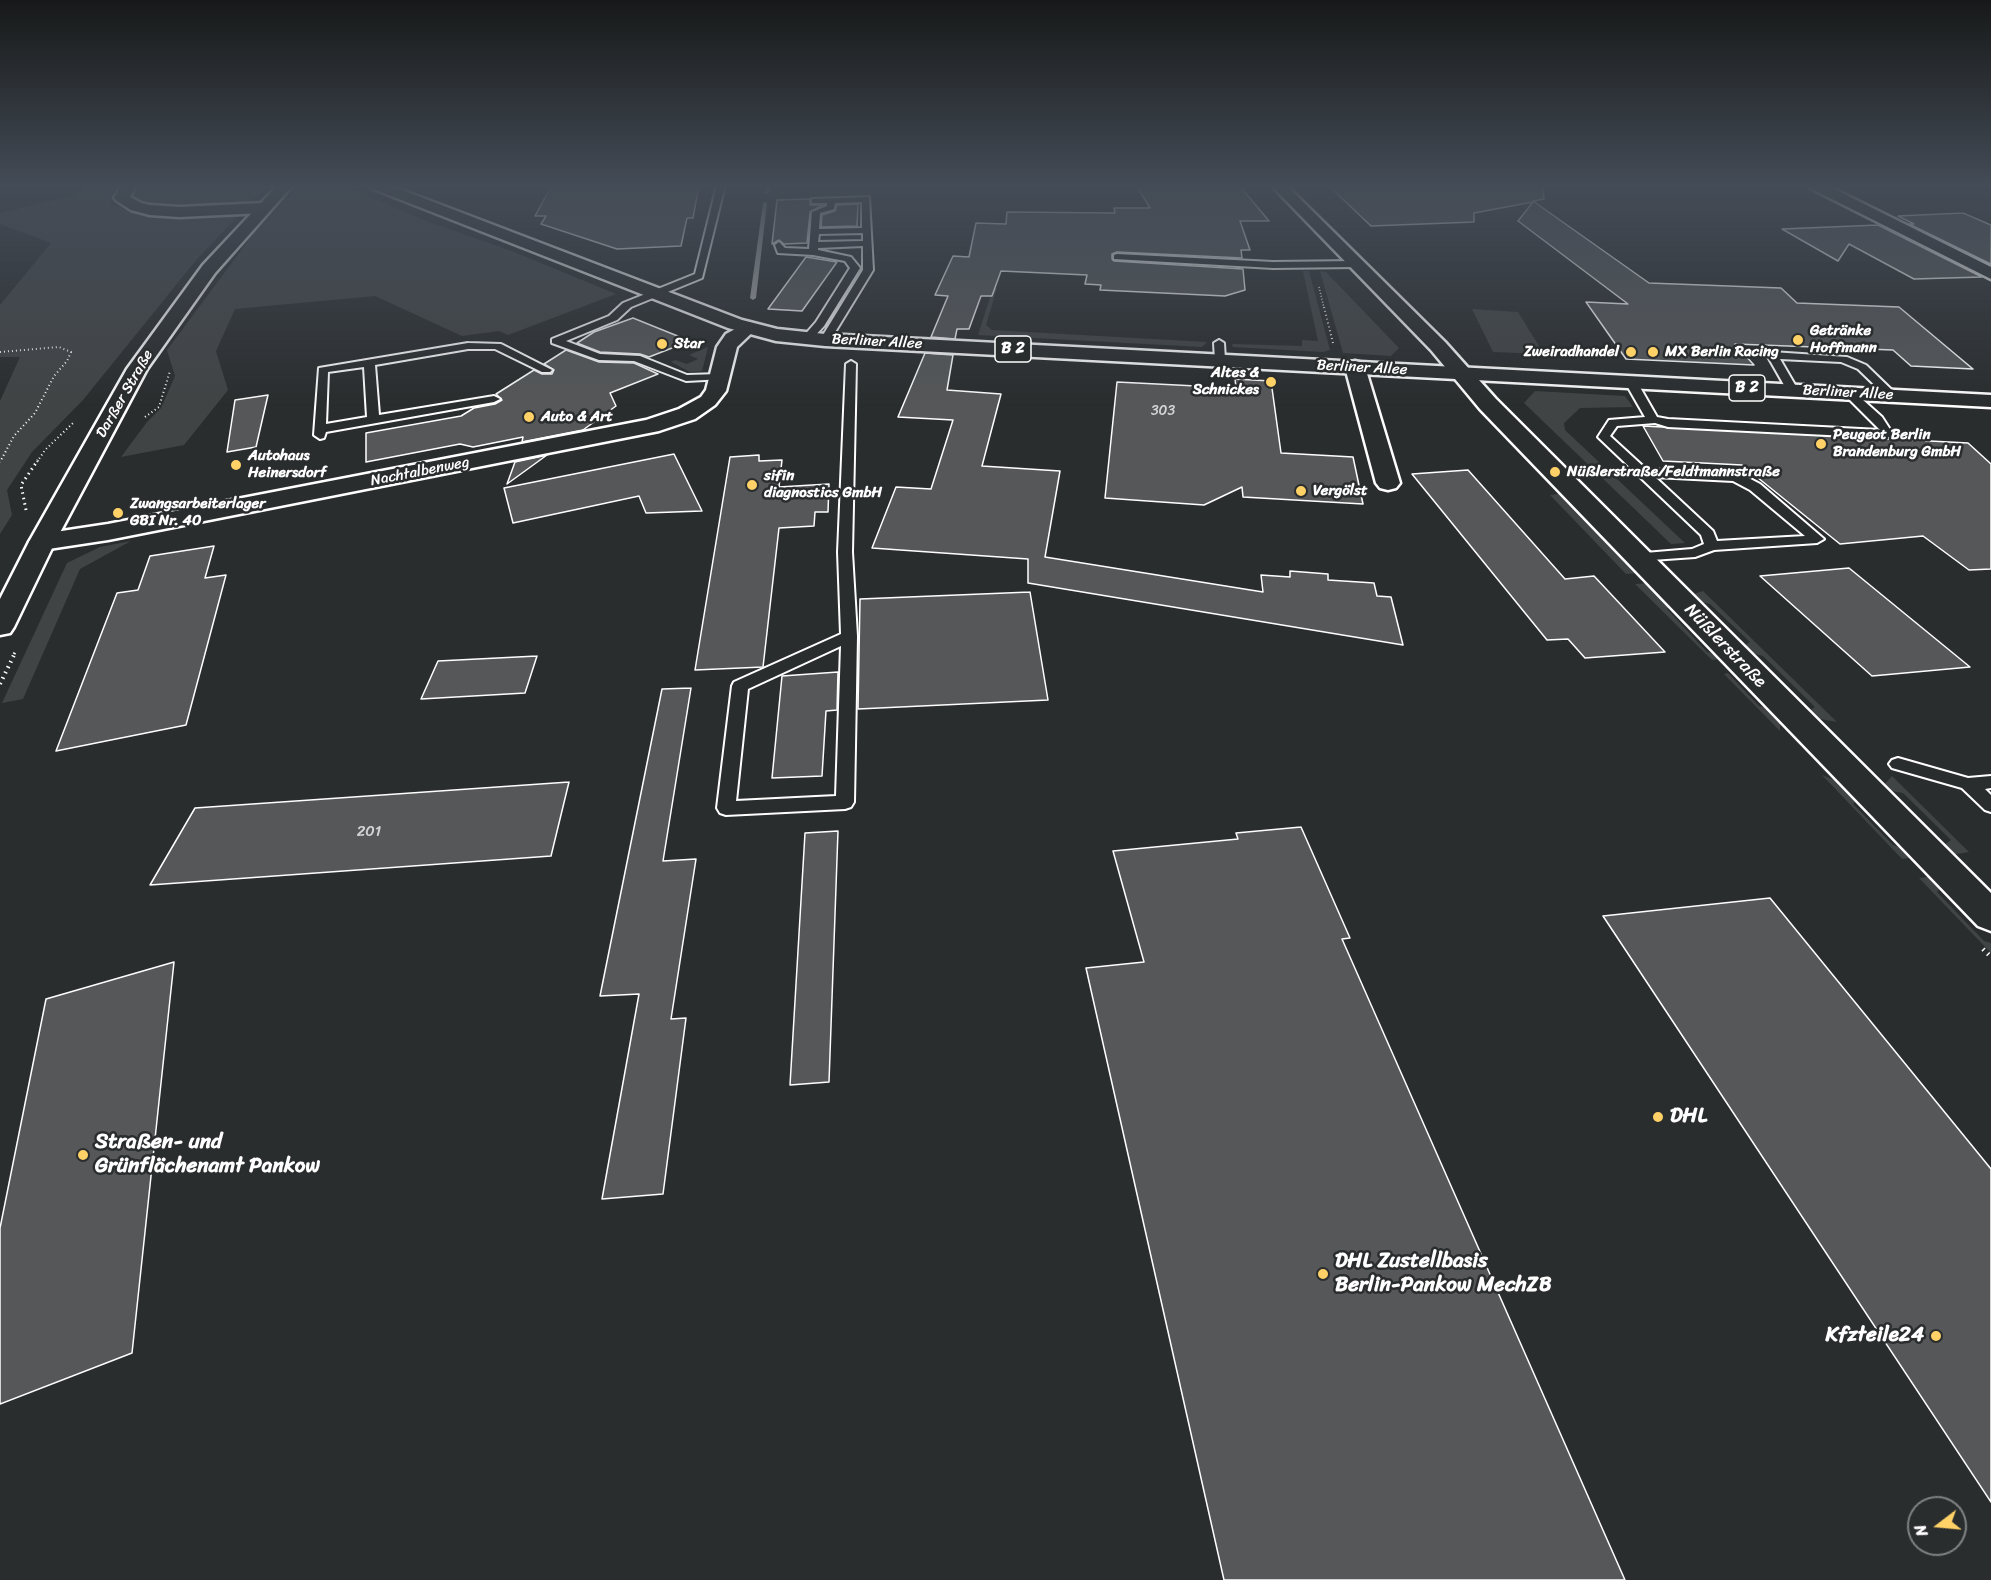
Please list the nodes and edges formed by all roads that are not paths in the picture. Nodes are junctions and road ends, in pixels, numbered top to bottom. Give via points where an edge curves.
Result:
1 (218, 259) edge
2 (569, 259) edge
3 (703, 259) edge
4 (848, 259) edge
5 (868, 259) edge
6 (1151, 259) edge
7 (1351, 259) edge
8 (1962, 259) edge
9 (1356, 264) junction
10 (1991, 273) edge
11 (658, 293) junction
12 (742, 326) junction
13 (816, 339) junction
14 (369, 362) junction
15 (851, 364) dead end
16 (1356, 367) junction
17 (546, 370) dead end
18 (1461, 373) junction
19 (720, 377) junction
20 (1631, 382) junction
21 (1792, 390) junction
22 (1850, 393) junction
23 (1891, 395) junction
24 (494, 399) dead end
25 (1991, 400) edge
26 (373, 420) junction
27 (1655, 420) junction
28 (1642, 472) junction
29 (1388, 483) dead end
30 (42, 542) junction
31 (1711, 546) junction
32 (1638, 557) junction
33 (0, 627) edge
34 (849, 636) junction
35 (1898, 764) dead end
36 (1991, 782) edge
37 (1968, 784) junction
38 (1991, 805) edge
39 (1991, 916) edge

1 - 30 main road, Darßer Straße via 137,369
2 - 11 main road, B 2
3 - 11 lane via 699,276
4 - 13 lane via 855,267 820,324
5 - 13 lane via 868,270
6 - 9 lane via 1273,265
7 - 9 main road, Nüßlerstraße
8 - 10 main road
9 - 18 main road, Nüßlerstraße
11 - 12 main road, B 2
11 - 19 lane via 627,305 613,318 556,340 599,357 636,358 686,378
12 - 13 main road, Berliner Allee / B 2
12 - 19 main road, Nachtalbenweg via 727,346
13 - 16 main road, Berliner Allee / B 2 via 1219,352
14 - 17 lane via 444,348 497,346
14 - 26 lane
14 - 26 lane via 323,370 320,432
15 - 34 lane via 845,552
16 - 18 main road, Berliner Allee / B 2
16 - 29 main road
18 - 20 main road, Berliner Allee / B 2
18 - 32 main road, Nüßlerstraße
19 - 30 main road, Nachtalbenweg via 716,391 700,407 634,431
20 - 21 main road, Berliner Allee / B 2
20 - 27 lane
21 - 22 main road, Berliner Allee / B 2
21 - 23 lane via 1772,355 1844,359 1862,367
22 - 23 main road, Berliner Allee / B 2
22 - 27 lane via 1887,434
23 - 25 main road, Berliner Allee / B 2
24 - 26 lane
27 - 28 lane via 1613,423 1604,437
28 - 31 lane via 1708,534
28 - 31 lane via 1736,477 1755,487 1817,539
30 - 33 main road, Darßer Straße
31 - 32 lane via 1695,553
32 - 39 main road, Nüßlerstraße
34 - 34 lane via 845,802 726,808 740,686
35 - 37 lane
36 - 37 lane
37 - 38 lane

